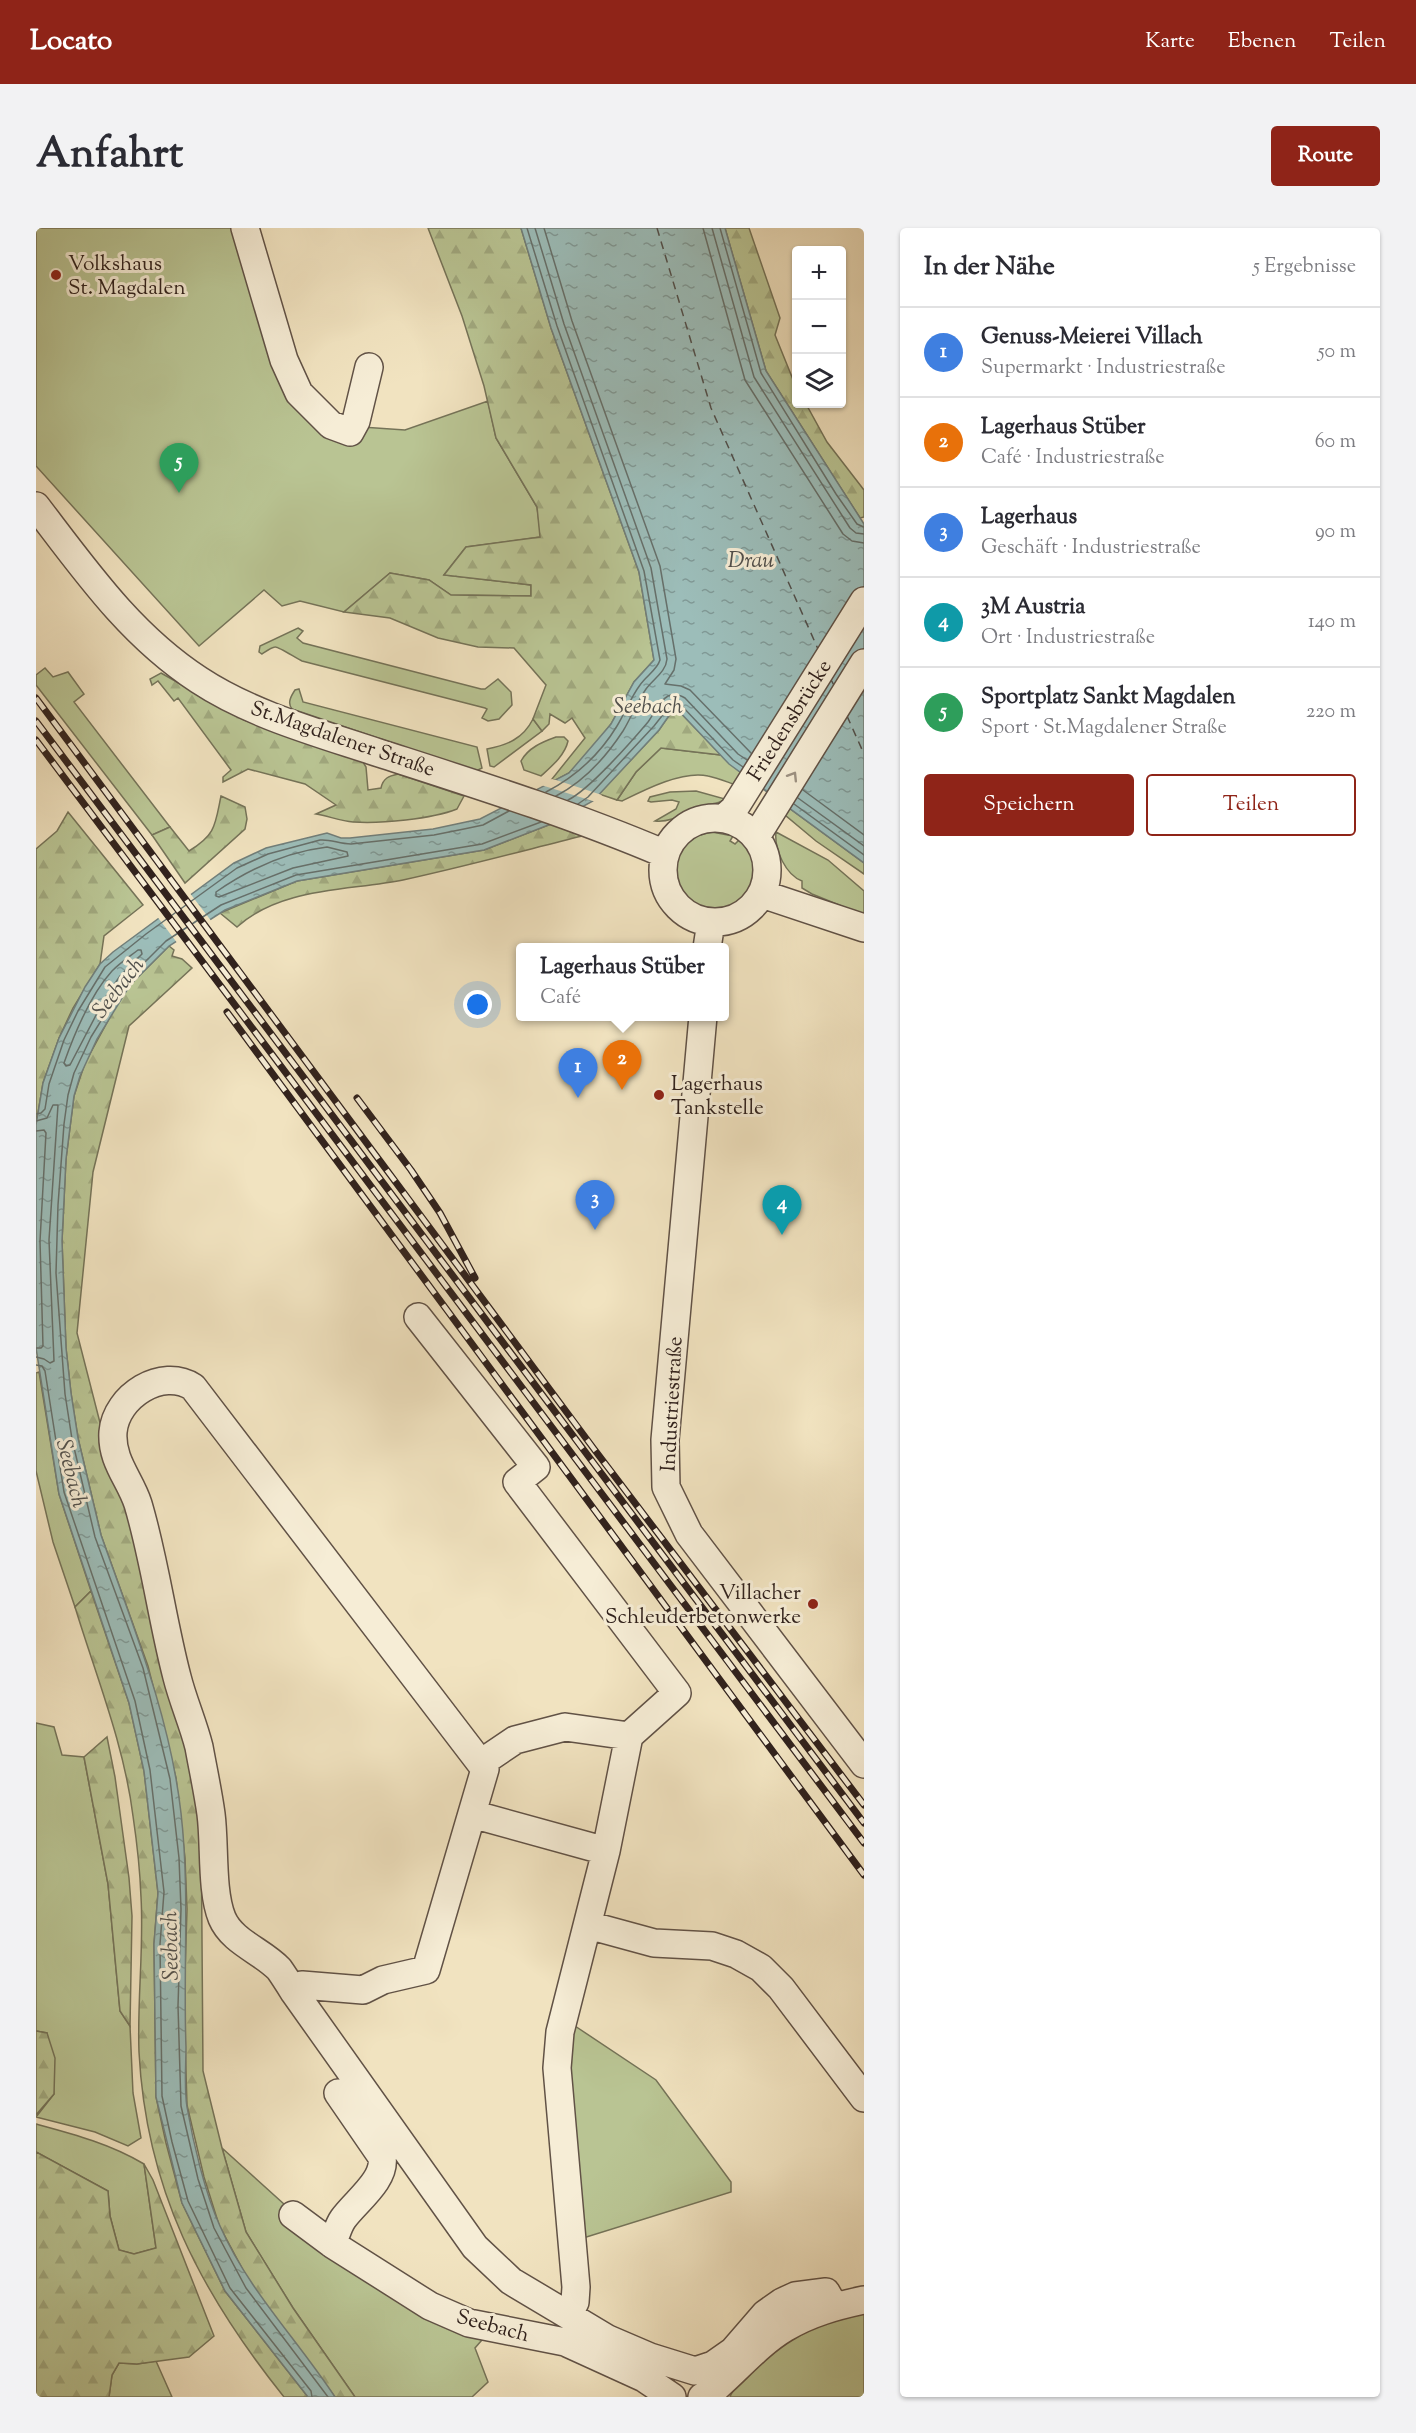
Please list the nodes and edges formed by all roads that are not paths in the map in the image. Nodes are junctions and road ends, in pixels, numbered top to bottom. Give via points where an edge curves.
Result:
1 (245, 228) edge
2 (369, 367) dead end
3 (36, 506) edge
4 (864, 601) edge
5 (864, 663) edge
6 (729, 813) junction
7 (759, 830) junction
8 (665, 854) junction
9 (762, 894) junction
10 (864, 928) edge
11 (709, 935) edge
12 (703, 1021) edge
13 (418, 1317) dead end
14 (629, 1736) junction
15 (481, 1763) junction
16 (864, 1764) edge
17 (472, 1814) junction
18 (606, 1851) junction
19 (588, 1925) junction
20 (294, 1992) junction
21 (338, 2093) dead end
22 (864, 2098) edge
23 (293, 2215) dead end
24 (332, 2244) junction
25 (864, 2300) edge
26 (834, 2306) junction
27 (569, 2314) junction
28 (709, 2395) edge
29 (672, 2397) edge

1 - 2 street via 284,360 299,393 331,425 350,432
3 - 8 street, St.Magdalener Straße via 136,630 200,681 284,720 479,784
4 - 6 street, Friedensbrücke
7 -> 5 street, Friedensbrücke
6 - 7 street via 744,825
6 - 8 street via 684,827 669,843
7 - 9 street via 768,870
8 - 11 street via 662,873 667,891 682,910 698,919
9 - 10 street
9 - 11 street via 747,911
12 - 16 street, Industriestraße via 665,1440 666,1487 689,1534
13 - 14 street via 536,1467 517,1482 677,1693
14 - 15 street via 565,1727 515,1740
14 - 18 street
15 - 17 street via 485,1769
15 - 20 street via 193,1387 174,1379 154,1383 125,1402 113,1433 117,1463 137,1502 177,1678 198,1743 211,1814 222,1920 278,1968
17 - 18 street
17 - 20 street via 426,1971 383,1980 363,1990 302,1985
18 - 19 street
19 - 22 street via 654,1943 712,1946 736,1953 761,1968 781,1988
19 - 27 street via 557,2049 576,2287
20 - 27 street via 475,2247 511,2281
21 - 24 street via 382,2157 383,2165 379,2176 342,2221
23 - 24 street, Seebach
24 - 29 street, Seebach via 430,2306 469,2323 565,2342 645,2379
25 - 26 street
26 - 27 street via 826,2292 795,2296 765,2314 733,2351 713,2365 695,2371 608,2339
26 - 28 street via 783,2329

